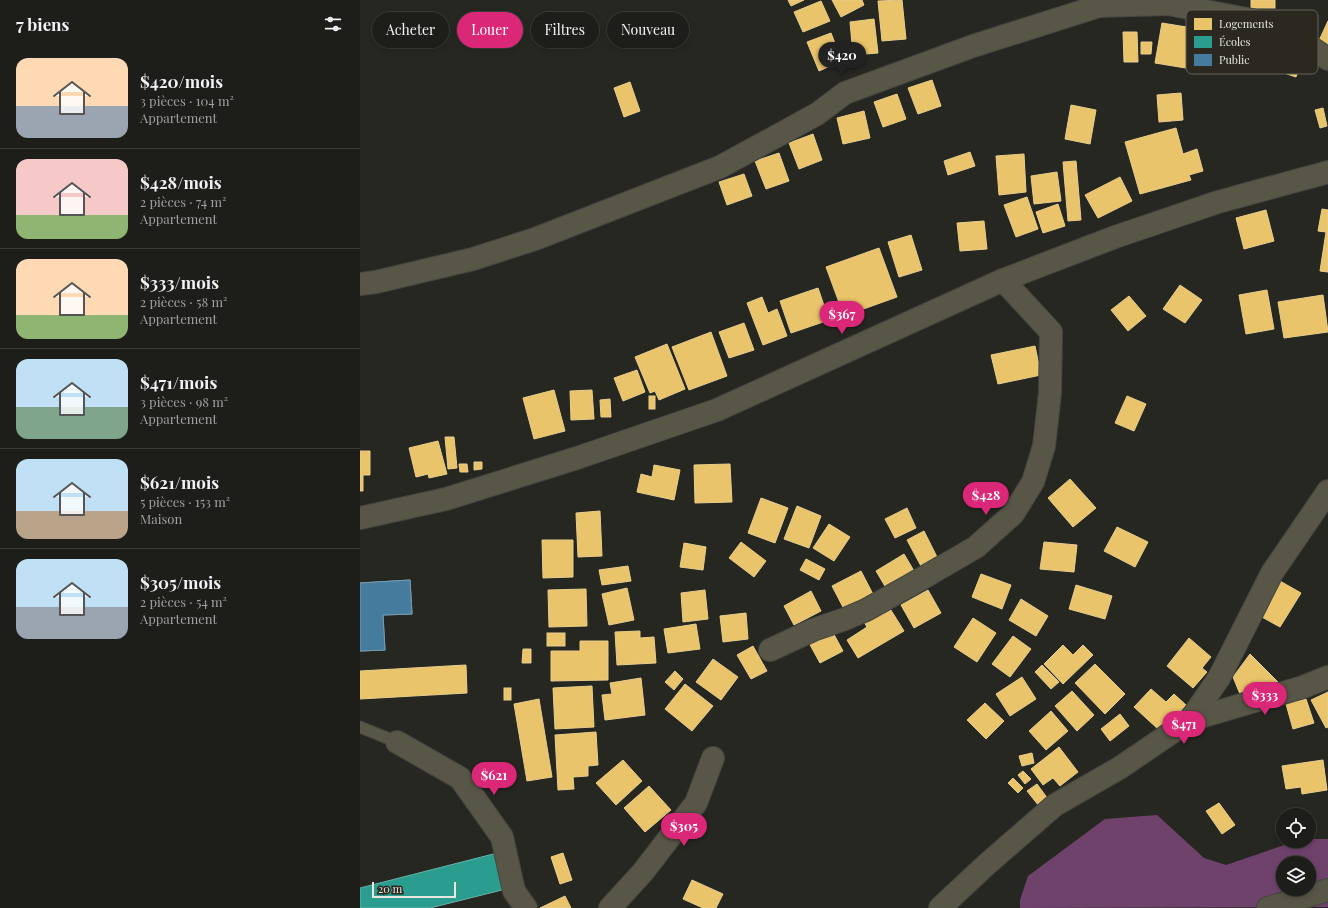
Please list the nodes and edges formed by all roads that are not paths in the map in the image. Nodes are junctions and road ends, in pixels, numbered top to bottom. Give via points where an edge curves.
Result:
1 (1200, 10) edge
2 (1318, 53) edge
3 (1328, 60) edge
4 (1328, 172) edge
5 (1003, 280) junction
6 (360, 284) edge
7 (1328, 491) edge
8 (360, 518) edge
9 (770, 650) dead end
10 (1328, 677) edge
11 (1190, 720) junction
12 (360, 727) edge
13 (397, 742) joint
14 (713, 758) dead end
15 (1328, 890) edge
16 (526, 908) edge
17 (610, 908) edge
18 (940, 908) edge
19 (1268, 908) edge

1 - 6 street via 1168,4 1099,6 973,46 845,93 817,114 720,167 535,239 473,259
2 - 3 street
4 - 5 street via 1218,202 1115,237
5 - 8 street via 717,410 446,499
5 - 9 street via 1051,332 1050,393 1044,446 1033,482 1013,514 976,547 909,586 866,610 812,630
7 - 11 street via 1272,573 1219,678
10 - 11 street via 1303,687
11 - 18 street via 1121,767 1055,805
12 - 13 lane
13 - 16 street via 460,778 502,837 514,891
14 - 17 street via 696,803 643,872
15 - 19 street

